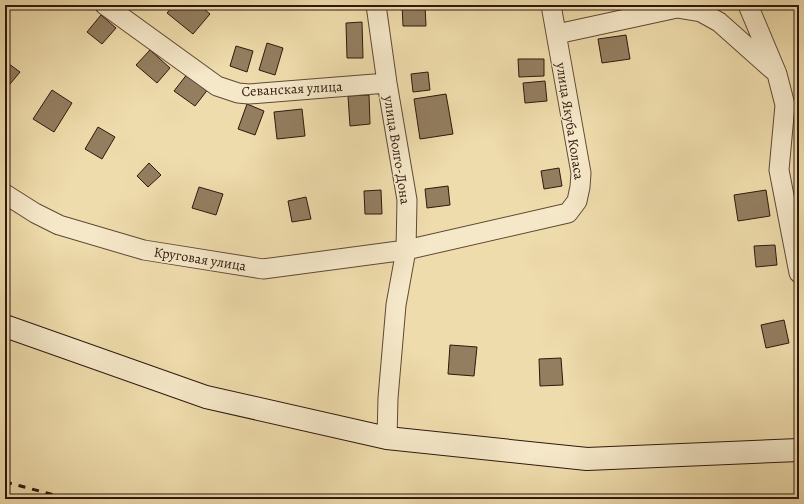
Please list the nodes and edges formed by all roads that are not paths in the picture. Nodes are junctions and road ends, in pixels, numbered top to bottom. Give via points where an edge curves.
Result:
1 (105, 5) edge
2 (376, 5) edge
3 (551, 5) edge
4 (748, 5) edge
5 (556, 34) junction
6 (777, 74) junction
7 (387, 83) junction
8 (5, 194) edge
9 (406, 250) junction
10 (799, 273) edge
11 (5, 326) edge
12 (386, 438) junction
13 (799, 450) edge

1 - 7 street, Севанская улица via 217,86 238,94
2 - 7 street, улица Волго-Дона
3 - 5 street, улица Якуба Коласа
4 - 6 street
5 - 6 street via 677,8 701,12 719,22
5 - 9 street, улица Якуба Коласа via 580,173 577,200 568,213
6 - 10 street via 785,105 779,170
7 - 9 street, улица Волго-Дона via 406,200
8 - 9 street, Круговая улица via 59,225 137,248 262,269
9 - 12 street, улица Волго-Дона via 396,305
11 - 12 street via 206,397
12 - 13 street via 587,459

